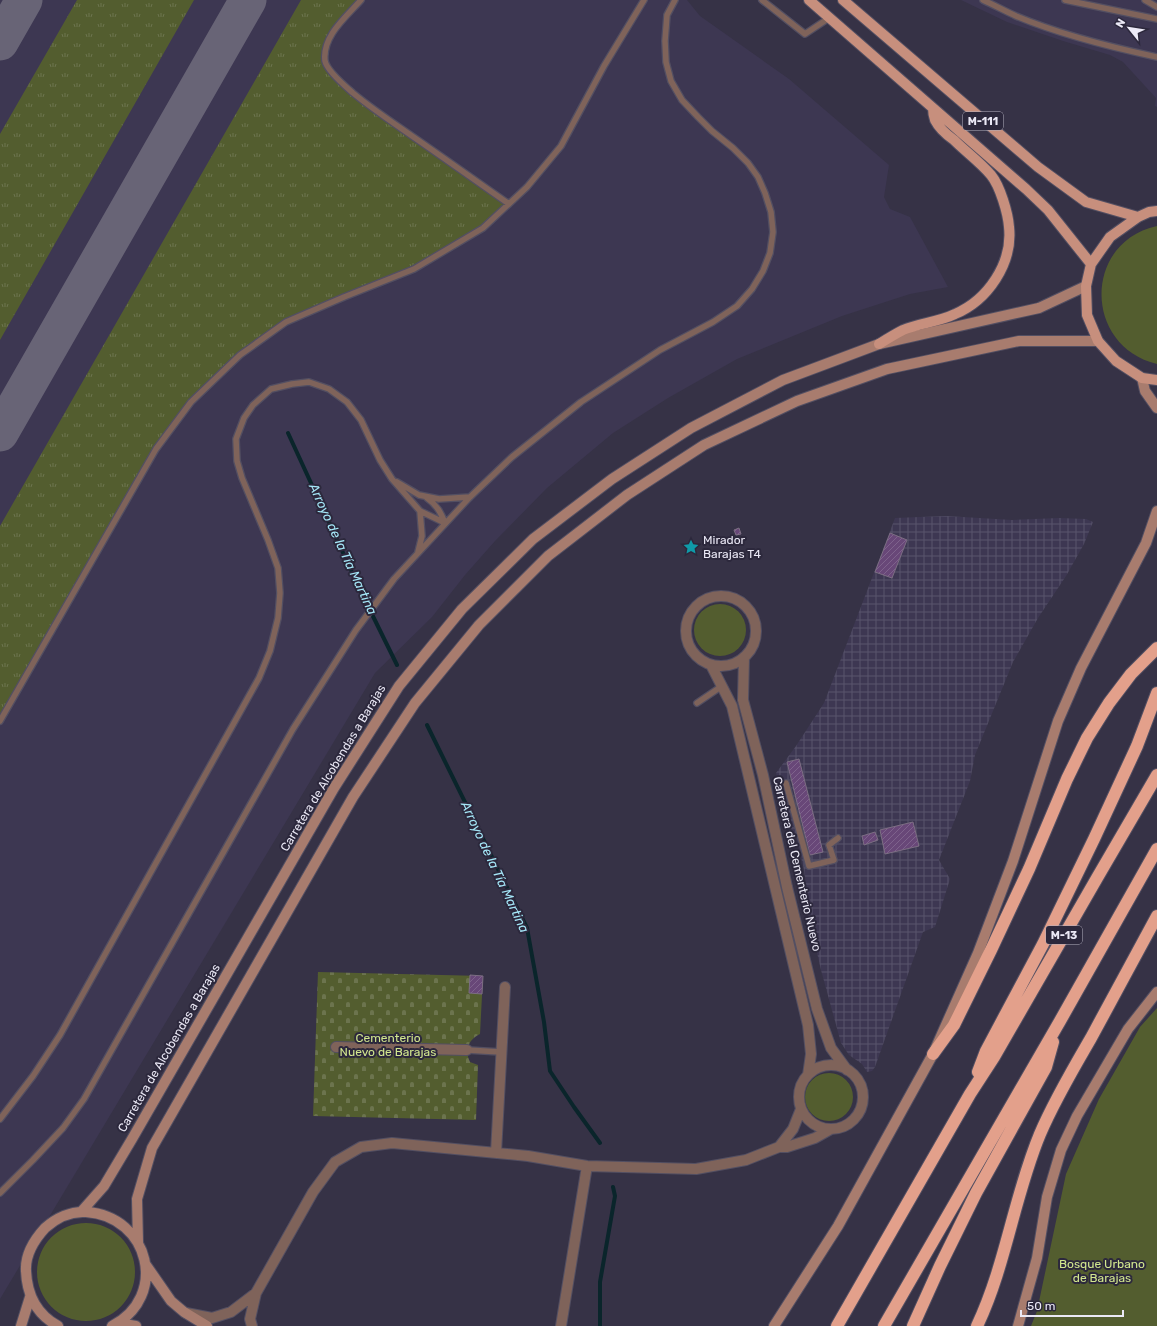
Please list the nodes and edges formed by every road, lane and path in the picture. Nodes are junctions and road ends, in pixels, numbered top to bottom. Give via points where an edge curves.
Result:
1 (361, 0) edge
2 (644, 0) edge
3 (675, 0) edge
4 (762, 0) edge
5 (809, 0) edge
6 (842, 0) edge
7 (983, 0) edge
8 (1065, 0) edge
9 (1145, 0) edge
10 (1157, 7) edge
11 (829, 18) junction
12 (1157, 19) edge
13 (1157, 57) edge
14 (933, 108) junction
15 (509, 204) junction
16 (1157, 212) edge
17 (1138, 217) junction
18 (1091, 264) junction
19 (1086, 286) junction
20 (1098, 341) junction
21 (880, 344) junction
22 (1142, 378) junction
23 (1157, 380) edge
24 (1157, 408) edge
25 (392, 479) junction
26 (425, 496) junction
27 (470, 497) junction
28 (420, 511) junction
29 (1157, 511) edge
30 (445, 523) junction
31 (418, 553) junction
32 (1157, 648) edge
33 (744, 658) junction
34 (711, 665) junction
35 (722, 686) junction
36 (1157, 693) edge
37 (697, 703) dead end
38 (0, 721) edge
39 (1157, 775) edge
40 (786, 783) dead end
41 (838, 838) dead end
42 (1157, 849) edge
43 (1157, 916) edge
44 (505, 987) dead end
45 (1157, 992) edge
46 (1060, 1021) junction
47 (336, 1047) dead end
48 (467, 1050) joint
49 (501, 1052) junction
50 (933, 1054) junction
51 (847, 1070) junction
52 (808, 1075) junction
53 (970, 1094) junction
54 (801, 1109) junction
55 (0, 1119) edge
56 (831, 1129) junction
57 (779, 1147) junction
58 (496, 1153) junction
59 (587, 1166) junction
60 (0, 1193) edge
61 (81, 1212) junction
62 (138, 1242) junction
63 (146, 1265) junction
64 (256, 1293) junction
65 (30, 1297) junction
66 (184, 1312) junction
67 (115, 1324) edge
68 (21, 1326) edge
69 (58, 1326) edge
70 (136, 1326) edge
71 (207, 1326) edge
72 (252, 1326) edge
73 (561, 1326) edge
74 (774, 1326) edge
75 (837, 1326) edge
76 (884, 1326) edge
77 (913, 1326) edge
78 (976, 1326) edge
79 (1018, 1326) edge

1 - 15 lane via 335,28 329,40 325,54 326,63 334,75 353,93
2 - 15 lane via 604,66 561,146 527,187
3 - 27 lane via 667,15 665,42 666,62 671,81 682,100 743,158 758,177 771,212 770,253 763,271 737,306 660,350 581,402 512,457
4 - 11 lane via 805,34
5 - 11 main road, M-111
6 - 17 main road, M-111 via 1038,167 1086,202
7 - 13 lane via 1049,28
8 - 12 lane
9 - 10 lane
11 - 14 main road, M-111
14 - 18 main road, M-111 via 1048,210
14 - 21 main road via 935,120 943,131 993,177 1008,215 1008,249 997,277 970,306 955,315 904,330
15 - 38 lane via 483,228 414,269 286,322 240,355 191,402 156,449
16 - 17 main road via 1149,212
17 - 18 main road via 1110,237
18 - 19 main road
19 - 20 main road via 1087,316
19 - 21 street, Carretera de Alcobendas a Barajas via 1040,308
20 - 22 main road via 1116,362
20 - 62 street via 1020,341 887,369 797,401 704,445 627,495 548,556 479,625 415,703 353,797 152,1148 137,1199
21 - 61 street, Carretera de Alcobendas a Barajas via 783,380 691,428 612,479 533,539 462,609 399,686 334,788 104,1186
22 - 23 main road
22 - 24 street via 1145,391
25 - 26 lane
25 - 28 lane
25 - 55 lane via 361,420 347,402 329,389 309,382 270,389 244,418 236,439 237,461 278,568 278,618 270,651 259,678 60,1035
26 - 27 lane via 439,499
26 - 30 lane via 440,510
27 - 30 lane
28 - 30 lane
28 - 31 lane via 422,536
29 - 50 street via 1146,543 1081,668 1058,721 1013,861 978,953
30 - 31 lane
31 - 60 lane via 394,579 356,630 293,729 84,1099 63,1128
32 - 50 highway via 1131,674 1087,738 991,950 954,1025
33 - 34 street via 734,664
33 - 34 street via 755,638 756,626 752,615 736,599 713,597 702,601 693,609 686,630 687,642 692,652
33 - 51 street, Carretera del Cementerio Nuevo via 743,700 817,1009 831,1048
34 - 35 street
35 - 37 lane
35 - 52 street via 732,706 808,1025 811,1054
36 - 53 highway via 1137,746 1094,839 1043,944 986,1051
39 - 53 highway, M-13
40 - 41 lane via 809,866 834,860 829,845
42 - 46 highway
43 - 78 highway via 1056,1099 1040,1134 1023,1182 992,1291
44 - 49 street
45 - 79 street via 1124,1036 1077,1116 1061,1150 1047,1198 1037,1258
46 - 76 highway
46 - 77 highway via 1046,1067 976,1193
47 - 48 street
48 - 49 lane
49 - 58 street
50 - 74 street via 838,1226
51 - 52 street via 837,1066 826,1066
51 - 56 street via 861,1086 861,1106 857,1116 850,1123 841,1128
52 - 54 street via 800,1091
53 - 75 highway, M-13
54 - 56 street via 812,1123 821,1128
54 - 57 street via 793,1128
56 - 57 street via 815,1138
57 - 59 street via 746,1160 696,1169
58 - 59 street
58 - 64 street via 392,1143 361,1147 335,1162 313,1192
59 - 73 street
61 - 62 street via 103,1214 114,1219
61 - 65 street via 54,1221 34,1241 26,1269
62 - 63 street
63 - 66 street via 171,1301
63 - 67 street via 141,1298 128,1316
64 - 66 street via 231,1312 212,1318
64 - 72 street via 250,1319
65 - 68 street
65 - 69 street via 41,1314
66 - 71 street
67 - 70 street

